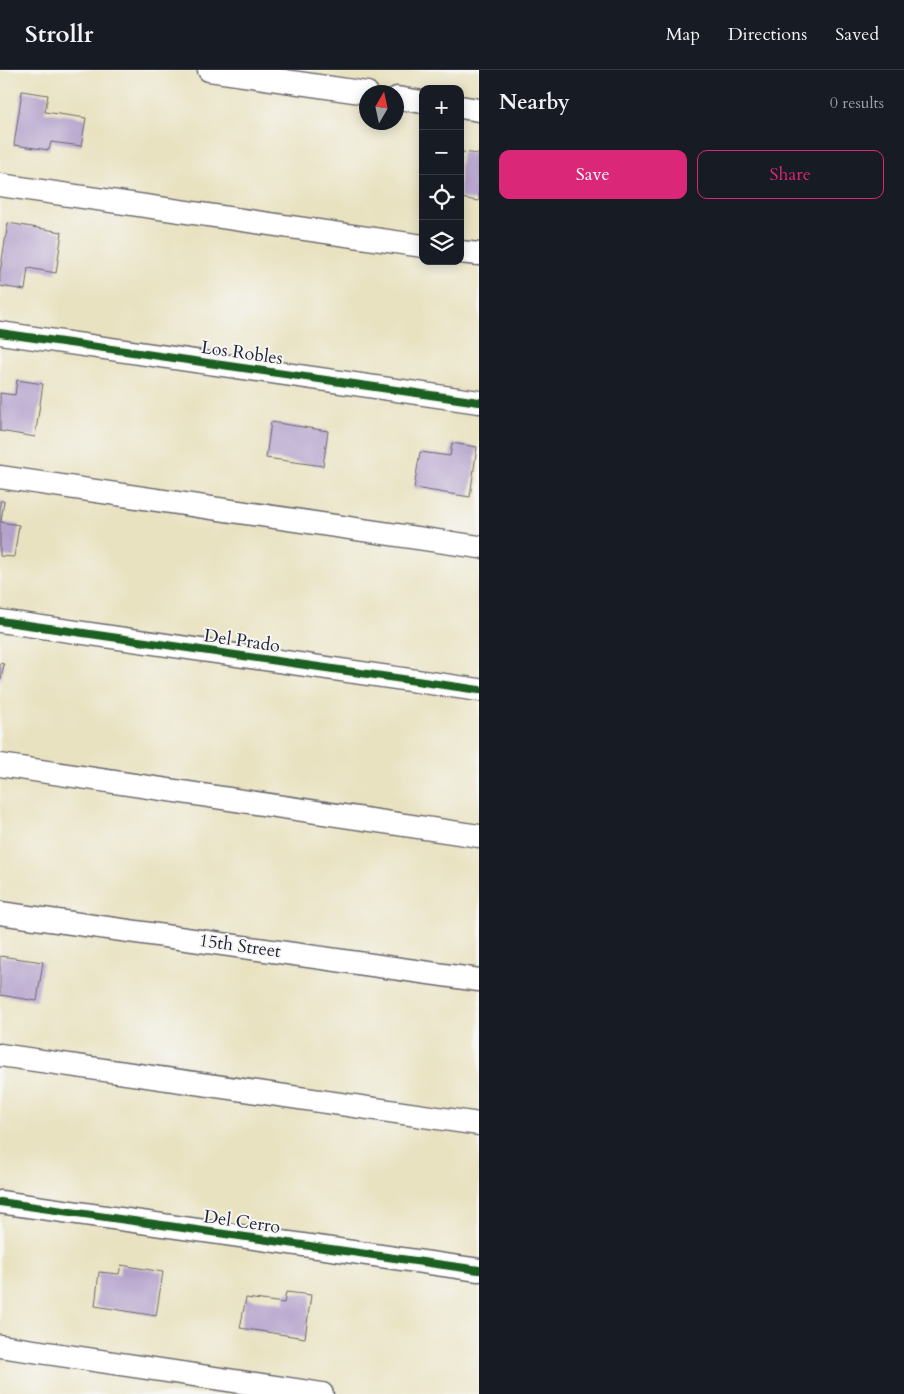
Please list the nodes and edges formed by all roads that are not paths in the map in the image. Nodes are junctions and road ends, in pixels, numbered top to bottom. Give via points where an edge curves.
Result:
1 (209, 70) edge
2 (359, 92) edge
3 (404, 99) edge
4 (419, 101) edge
5 (464, 108) edge
6 (479, 110) edge
7 (0, 184) edge
8 (419, 245) edge
9 (464, 252) edge
10 (479, 254) edge
11 (0, 333) edge
12 (479, 402) edge
13 (0, 478) edge
14 (479, 547) edge
15 (0, 621) edge
16 (479, 690) edge
17 (0, 765) edge
18 (479, 836) edge
19 (0, 913) edge
20 (479, 980) edge
21 (0, 1054) edge
22 (479, 1124) edge
23 (0, 1202) edge
24 (479, 1270) edge
25 (0, 1346) edge
26 (322, 1394) edge

1 - 2 street
3 - 4 street
5 - 6 street
7 - 8 street
9 - 10 street
11 - 12 street, Los Robles
13 - 14 street
15 - 16 street, Del Prado
17 - 18 street
19 - 20 street, 15th Street
21 - 22 street
23 - 24 street, Del Cerro
25 - 26 street

